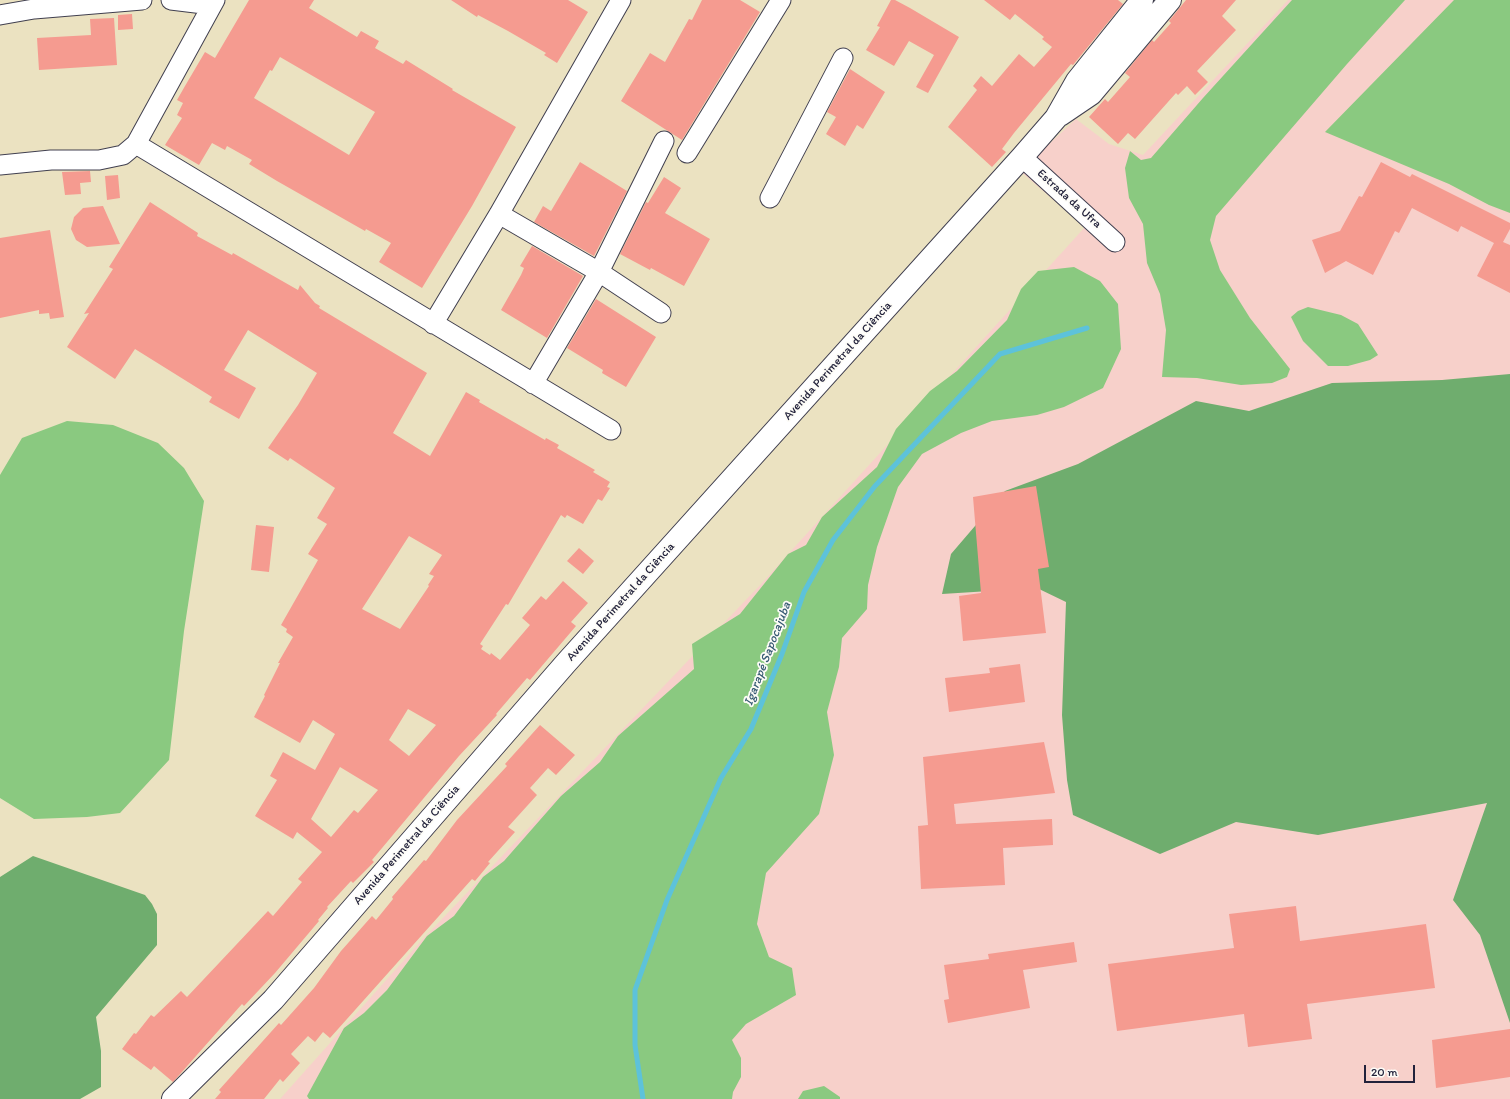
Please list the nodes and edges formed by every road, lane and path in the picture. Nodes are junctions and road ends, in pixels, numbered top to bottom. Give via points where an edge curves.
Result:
1 (142, 0) edge
2 (171, 0) edge
3 (621, 0) edge
4 (781, 0) edge
5 (1170, 0) edge
6 (1137, 2) edge
7 (78, 3) edge
8 (214, 3) edge
9 (0, 14) edge
10 (844, 58) dead end
11 (1056, 118) junction
12 (664, 141) dead end
13 (136, 144) junction
14 (687, 153) dead end
15 (1022, 157) junction
16 (0, 165) edge
17 (770, 198) dead end
18 (499, 214) junction
19 (1115, 242) dead end
20 (599, 272) junction
21 (661, 312) dead end
22 (434, 324) junction
23 (533, 384) junction
24 (611, 430) dead end
25 (180, 1092) edge
26 (168, 1099) edge

1 - 7 street
2 - 8 street
3 - 18 street
4 - 14 street
5 - 11 main road, Avenida Perimetral da Ciência via 1092,94
6 - 11 main road, Avenida Perimetral da Ciência via 1077,81
7 - 9 street
8 - 13 street
10 - 17 street
11 - 15 main road, Avenida Perimetral da Ciência
12 - 20 street
13 - 16 street via 123,155 99,160 51,160
13 - 22 street
15 - 19 street, Estrada da Ufra
15 - 25 main road, Avenida Perimetral da Ciência via 566,662 273,1000
18 - 20 street
18 - 22 street
20 - 21 street
20 - 23 street
22 - 23 street
23 - 24 street
25 - 26 main road, Avenida Perimetral da Ciência

